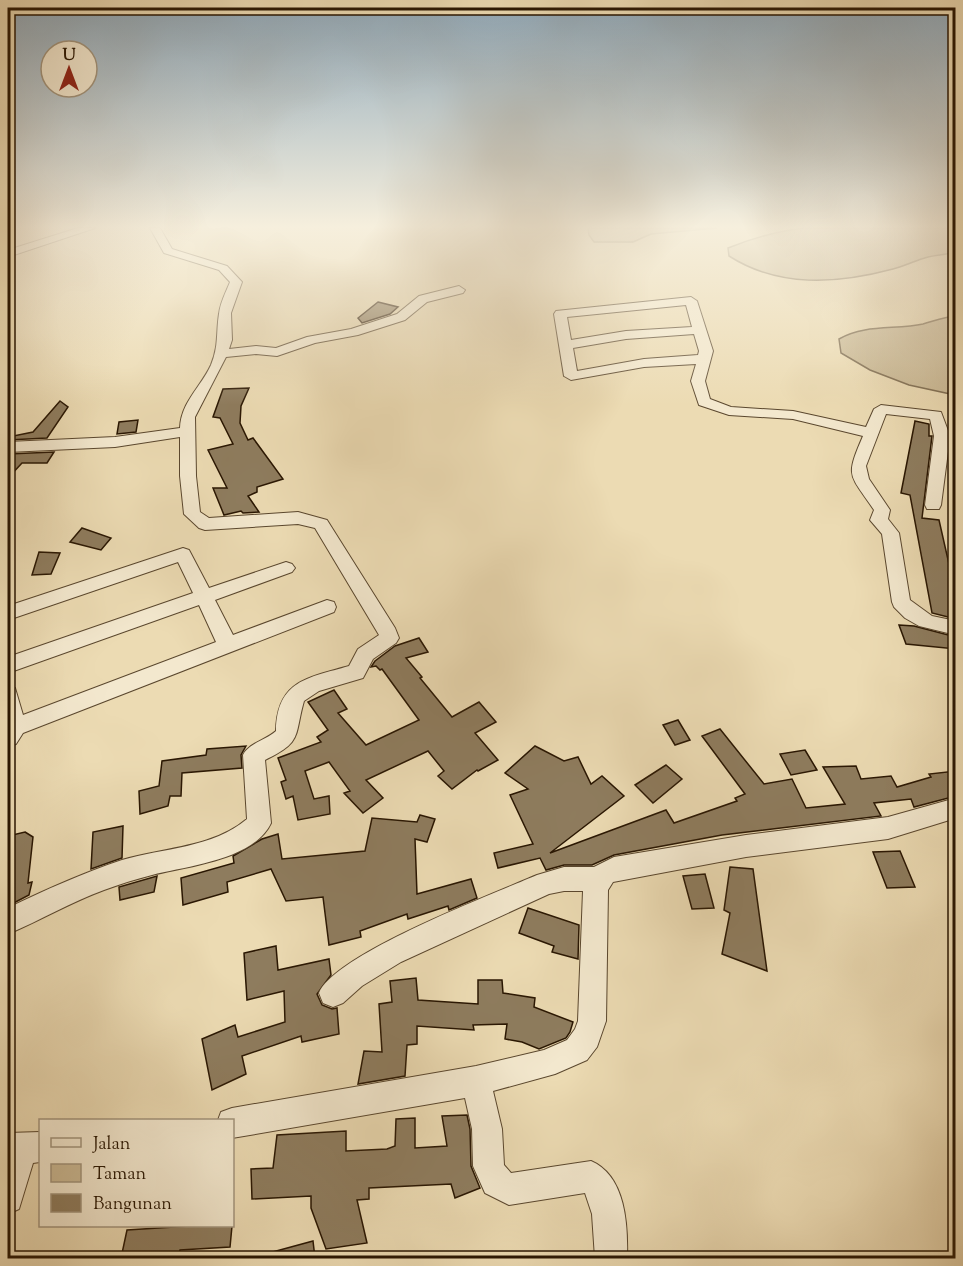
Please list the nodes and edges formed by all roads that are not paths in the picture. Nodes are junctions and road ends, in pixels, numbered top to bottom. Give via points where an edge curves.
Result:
1 (235, 287) edge
2 (459, 290) dead end
3 (700, 330) junction
4 (566, 345) junction
5 (221, 354) junction
6 (704, 359) junction
7 (189, 431) junction
8 (871, 433) junction
9 (949, 438) edge
10 (8, 447) edge
11 (933, 505) dead end
12 (286, 568) dead end
13 (205, 597) junction
14 (327, 607) dead end
15 (8, 612) edge
16 (956, 628) edge
17 (228, 645) junction
18 (8, 665) edge
19 (8, 694) edge
20 (11, 733) edge
21 (956, 808) edge
22 (599, 879) junction
23 (8, 921) edge
24 (333, 993) dead end
25 (476, 1082) junction
26 (234, 1124) edge
27 (23, 1147) edge
28 (8, 1198) edge
29 (611, 1258) edge

1 - 5 street via 225,313
2 - 5 street via 423,299 401,317 353,332 277,352
3 - 4 street via 627,335
3 - 4 street via 691,301 560,314
3 - 6 street via 706,351
4 - 6 street via 571,376 644,363
5 - 7 street via 188,417
6 - 8 street via 698,381 704,402 729,411 794,415
7 - 10 street via 115,442
7 - 23 street via 192,514 205,524 298,518 321,524 389,638 365,654 356,672 312,685 295,696 287,735 254,755 259,823 250,833 208,851 136,867 82,886
8 - 9 street via 881,409 936,415
8 - 16 street via 858,466 861,479 882,510 879,520 890,533 901,602 908,611 932,624
9 - 11 street
12 - 13 street
13 - 15 street via 183,554
13 - 17 street
13 - 18 street
14 - 17 street
17 - 20 street
19 - 20 street
21 - 22 street via 888,828 746,846 614,869
22 - 24 street via 546,883 392,953 352,976
22 - 25 street via 592,1021 587,1037 577,1050 563,1057
25 - 26 street
25 - 29 street via 487,1129 489,1166 496,1182 509,1189 591,1177 603,1190
27 - 28 street

